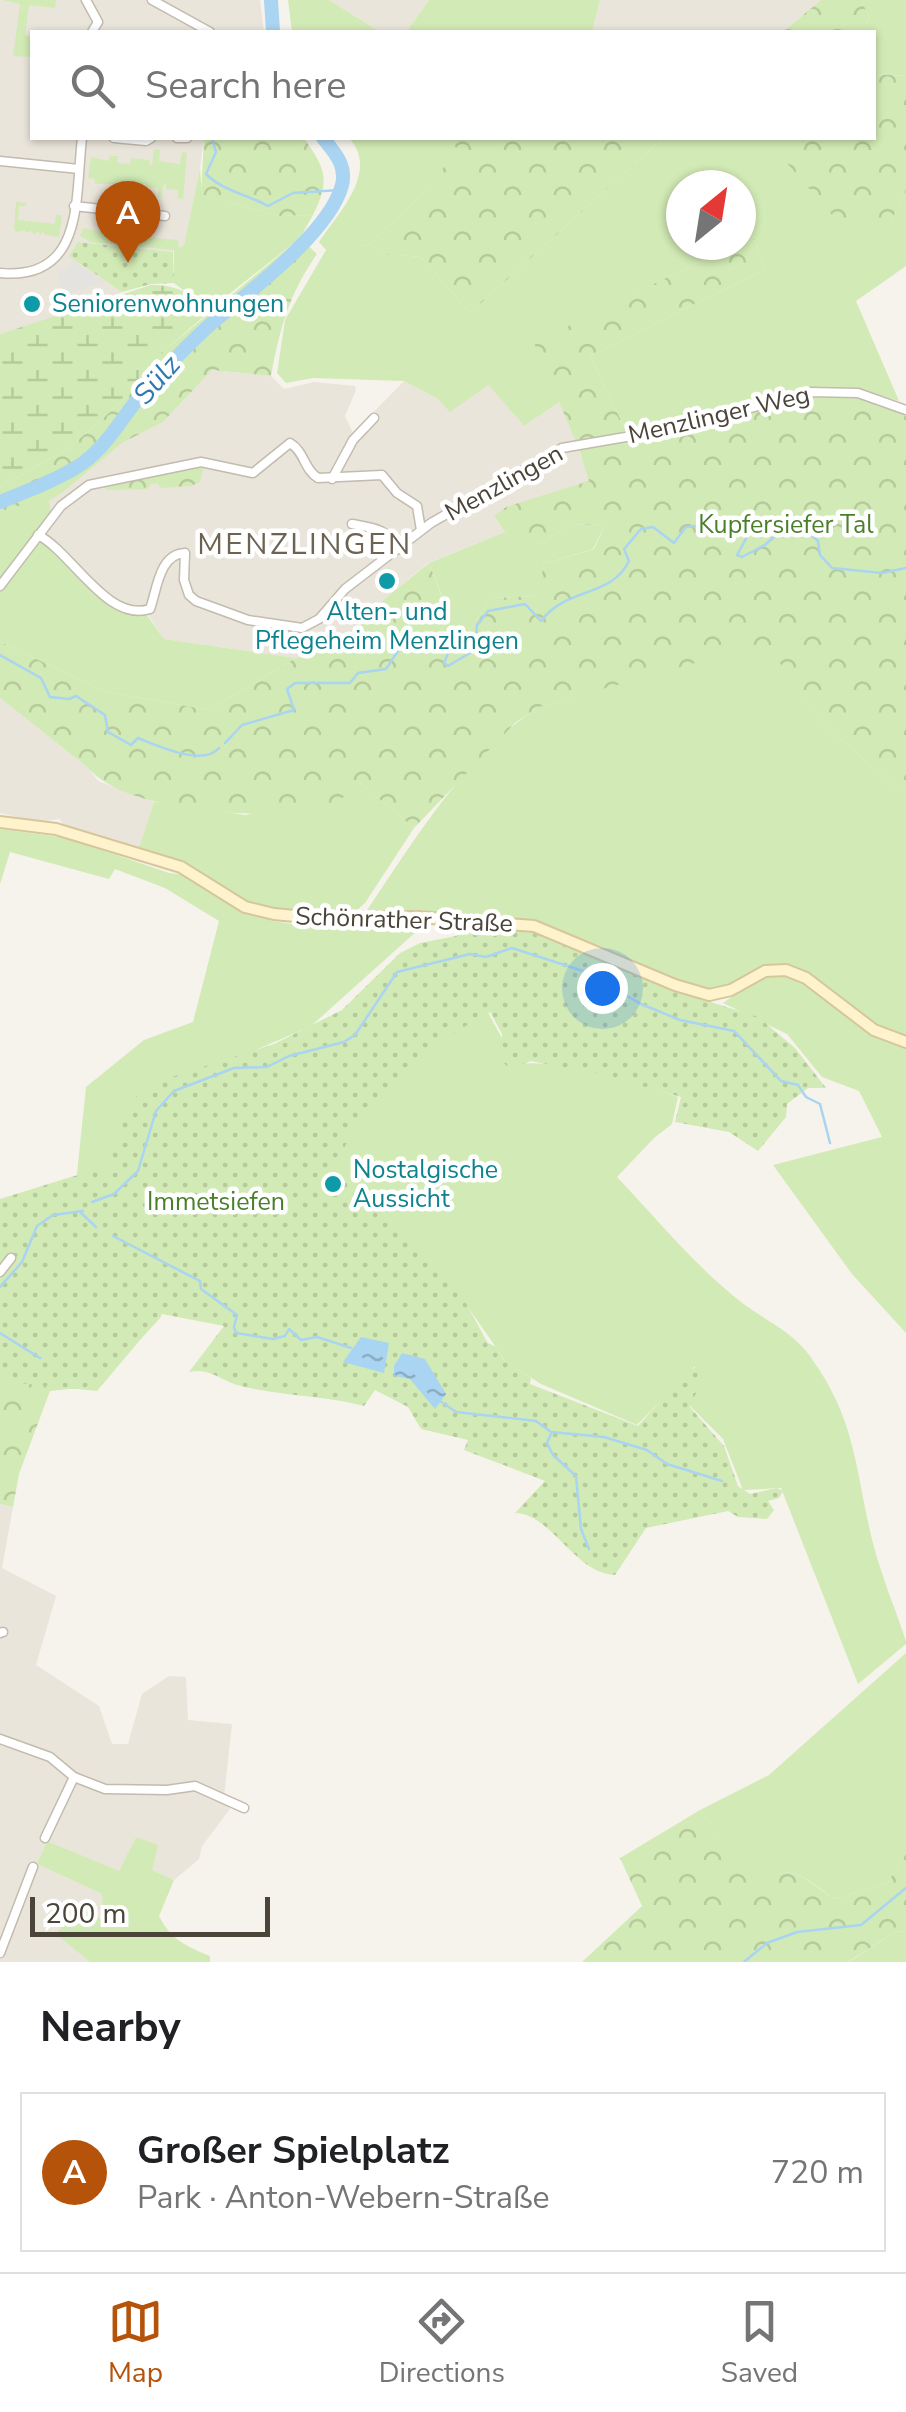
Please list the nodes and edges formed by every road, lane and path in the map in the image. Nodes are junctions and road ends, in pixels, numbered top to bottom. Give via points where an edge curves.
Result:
1 (86, 0) edge
2 (152, 0) edge
3 (93, 30) edge
4 (206, 30) edge
5 (82, 140) edge
6 (0, 161) edge
7 (78, 169) junction
8 (74, 206) junction
9 (165, 216) dead end
10 (0, 273) edge
11 (906, 410) edge
12 (374, 418) dead end
13 (590, 442) joint
14 (332, 479) junction
15 (352, 524) dead end
16 (421, 530) junction
17 (38, 534) junction
18 (400, 549) junction
19 (0, 586) edge
20 (0, 822) edge
21 (906, 1042) edge
22 (11, 1258) dead end
23 (0, 1272) edge
24 (0, 1739) edge
25 (74, 1777) junction
26 (230, 1802) junction
27 (244, 1808) dead end
28 (222, 1813) dead end
29 (45, 1838) dead end
30 (33, 1867) dead end
31 (0, 1953) edge

1 - 3 street via 98,22
2 - 4 street
5 - 7 street
6 - 7 street
7 - 8 street
8 - 9 street
8 - 10 street via 66,246 50,264 28,274
11 - 13 street, Menzlinger Weg via 858,393 810,392 672,430
12 - 14 street
13 - 16 street, Menzlingen via 550,454
14 - 16 street, Menzlingen via 382,475 418,506
14 - 17 street via 312,474 290,443 253,473 200,462 89,485
15 - 18 street via 378,528
16 - 18 street, Menzlingen
17 - 18 street, Menzlingen via 98,591 126,608 150,610 164,566 180,552 186,588 196,601 294,629 312,625 345,589
17 - 19 street
20 - 21 street, Schönrather Straße via 66,832 181,868 245,907 274,914 534,926 710,995 765,971 786,970 874,1030
22 - 23 street
24 - 25 street via 50,1757
25 - 26 street via 106,1789 195,1786
25 - 29 street
26 - 27 street
26 - 28 street
30 - 31 street

